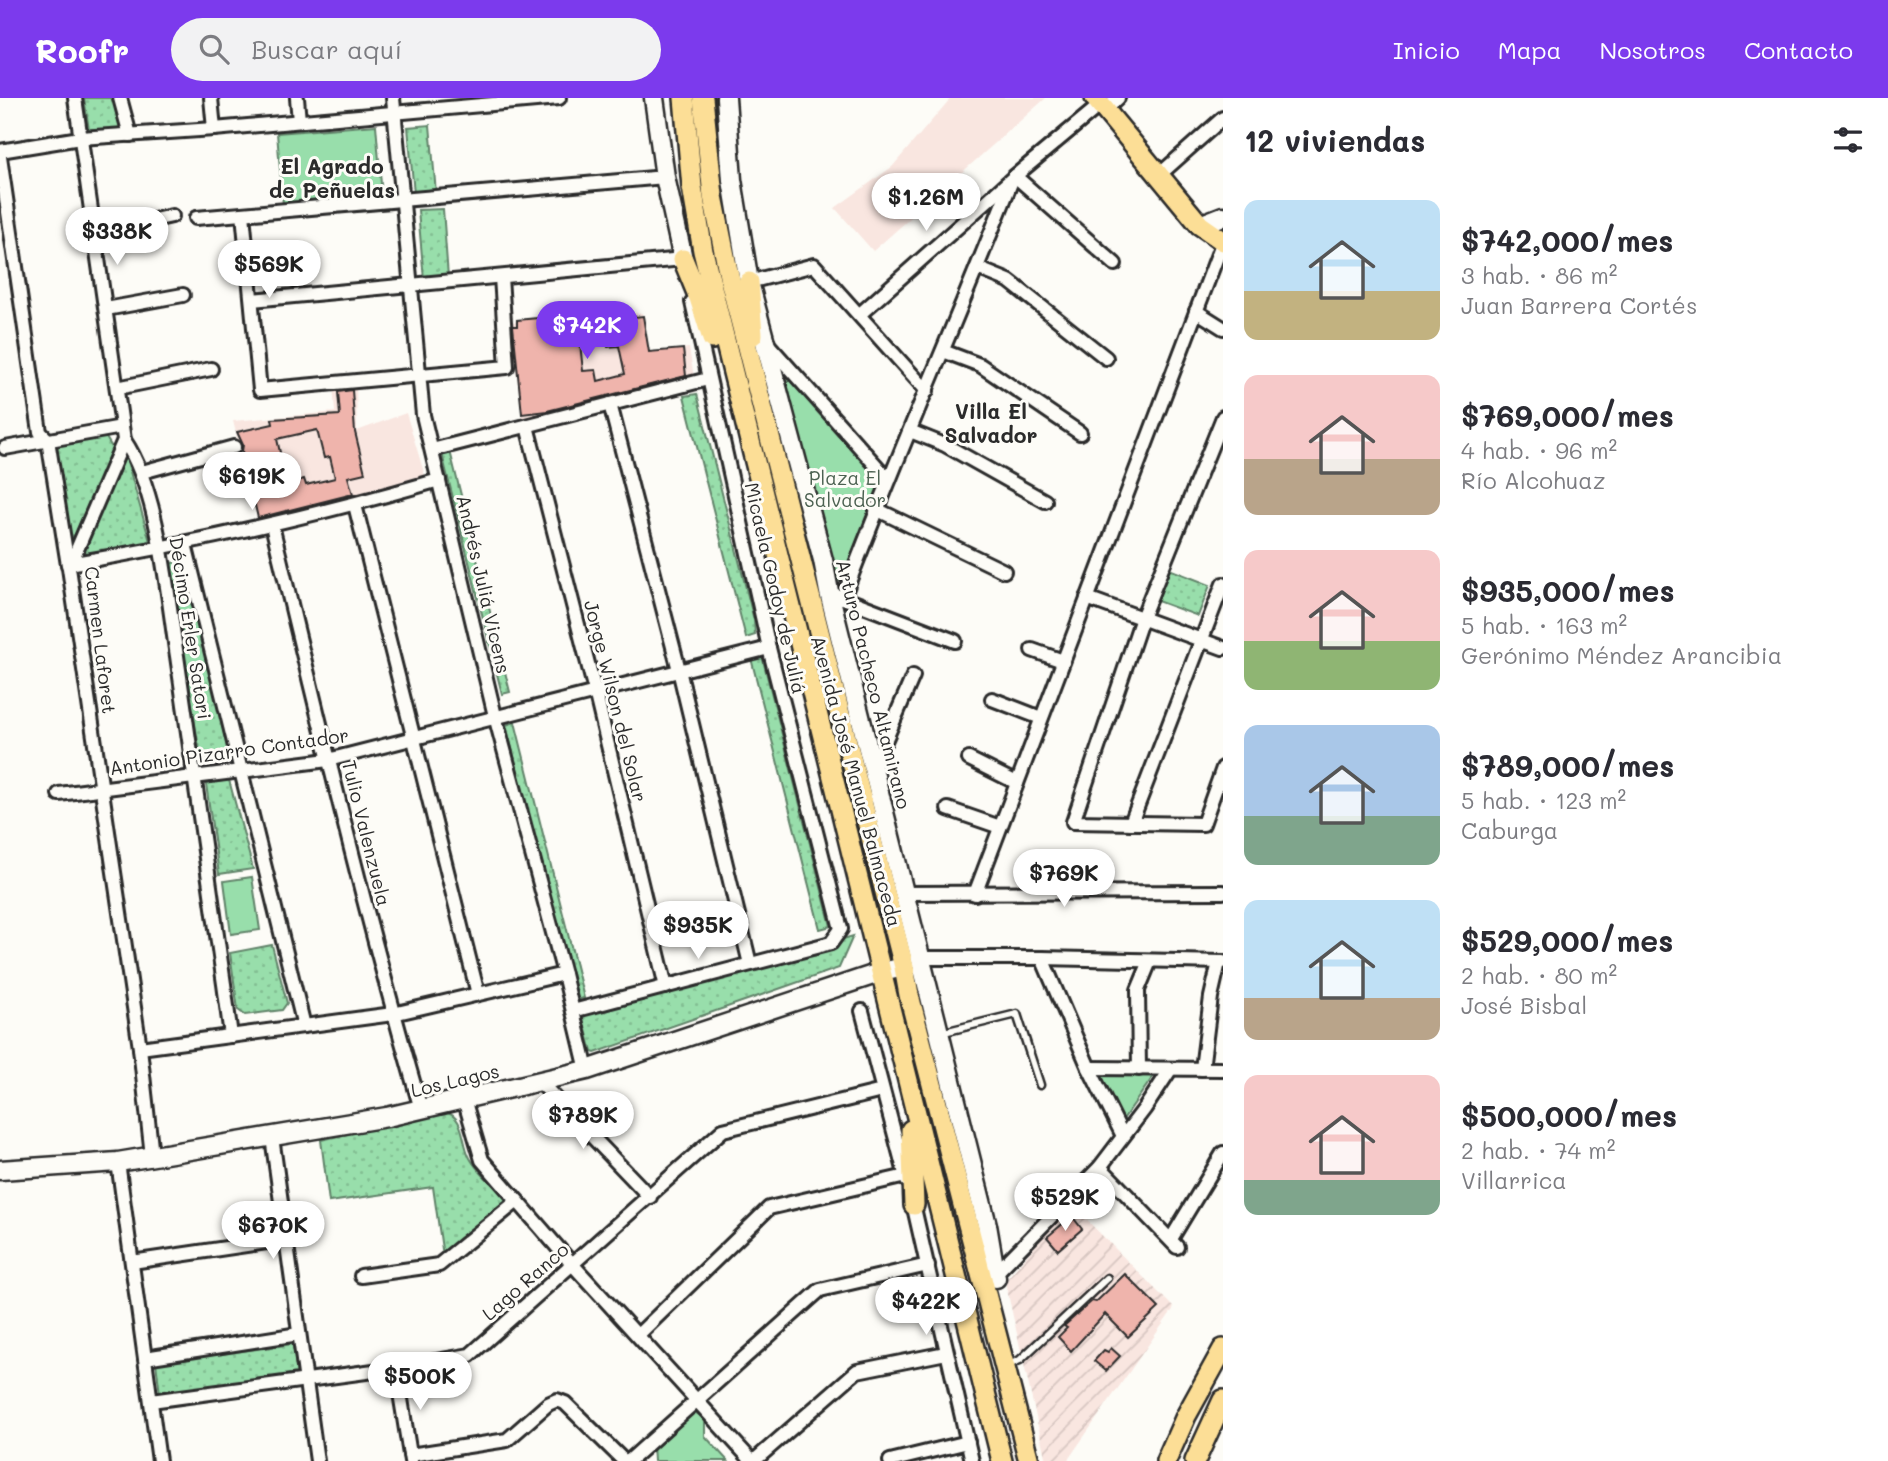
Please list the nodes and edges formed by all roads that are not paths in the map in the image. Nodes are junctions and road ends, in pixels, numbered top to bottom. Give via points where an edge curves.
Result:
1 (75, 98) edge
2 (120, 98) edge
3 (211, 98) edge
4 (297, 98) edge
5 (393, 98) edge
6 (559, 98) edge
7 (654, 98) edge
8 (684, 98) edge
9 (703, 98) edge
10 (726, 98) edge
11 (479, 102) edge
12 (1104, 103) edge
13 (394, 113) junction
14 (1223, 118) edge
15 (299, 121) junction
16 (214, 129) junction
17 (130, 135) junction
18 (80, 138) junction
19 (0, 151) edge
20 (0, 157) edge
21 (1158, 176) junction
22 (665, 177) junction
23 (1014, 178) junction
24 (402, 200) junction
25 (243, 214) junction
26 (172, 216) dead end
27 (1223, 216) edge
28 (196, 218) dead end
29 (1200, 225) junction
30 (95, 233) junction
31 (1223, 241) edge
32 (683, 260) junction
33 (1115, 264) dead end
34 (977, 268) junction
35 (500, 277) junction
36 (748, 282) junction
37 (410, 285) junction
38 (183, 295) dead end
39 (252, 300) junction
40 (106, 309) junction
41 (1196, 311) junction
42 (860, 314) junction
43 (1223, 328) edge
44 (765, 340) junction
45 (943, 351) junction
46 (1106, 358) dead end
47 (211, 369) dead end
48 (419, 376) junction
49 (708, 379) junction
50 (117, 388) junction
51 (927, 391) junction
52 (758, 396) junction
53 (610, 404) junction
54 (1223, 417) edge
55 (527, 426) junction
56 (910, 431) junction
57 (1080, 433) dead end
58 (123, 434) junction
59 (48, 440) junction
60 (750, 441) junction
61 (234, 447) dead end
62 (5, 448) dead end
63 (432, 450) junction
64 (142, 472) junction
65 (439, 480) junction
66 (889, 480) junction
67 (1045, 501) dead end
68 (355, 505) junction
69 (876, 509) junction
70 (272, 525) junction
71 (185, 544) junction
72 (161, 549) junction
73 (69, 566) junction
74 (1004, 570) dead end
75 (1223, 584) edge
76 (836, 595) junction
77 (1087, 598) junction
78 (1142, 618) junction
79 (955, 640) dead end
80 (1201, 640) junction
81 (769, 648) junction
82 (1223, 648) edge
83 (1032, 650) dead end
84 (1063, 661) junction
85 (679, 670) junction
86 (913, 677) dead end
87 (595, 691) junction
88 (992, 699) dead end
89 (495, 716) junction
90 (1041, 718) junction
91 (413, 738) junction
92 (969, 759) dead end
93 (328, 760) junction
94 (1223, 768) edge
95 (873, 769) junction
96 (241, 771) junction
97 (195, 776) junction
98 (1017, 783) junction
99 (102, 788) junction
100 (59, 794) dead end
101 (948, 809) dead end
102 (1131, 823) junction
103 (1000, 827) junction
104 (1223, 892) edge
105 (904, 893) junction
106 (975, 894) junction
107 (1042, 958) junction
108 (1150, 961) junction
109 (913, 962) junction
110 (1221, 962) edge
111 (750, 964) junction
112 (882, 972) junction
113 (564, 974) junction
114 (666, 987) junction
115 (478, 994) junction
116 (573, 1011) junction
117 (862, 1011) dead end
118 (393, 1014) junction
119 (304, 1026) junction
120 (939, 1033) junction
121 (231, 1036) junction
122 (140, 1048) junction
123 (1089, 1068) junction
124 (1139, 1069) junction
125 (1202, 1069) junction
126 (1223, 1069) edge
127 (587, 1070) junction
128 (1170, 1070) junction
129 (540, 1082) junction
130 (1040, 1085) dead end
131 (882, 1091) junction
132 (464, 1099) junction
133 (913, 1105) junction
134 (421, 1109) junction
135 (1123, 1136) junction
136 (272, 1138) junction
137 (1223, 1153) edge
138 (152, 1156) junction
139 (118, 1162) junction
140 (1100, 1167) junction
141 (0, 1170) edge
142 (906, 1176) junction
143 (650, 1197) junction
144 (516, 1202) junction
145 (914, 1205) junction
146 (944, 1230) junction
147 (287, 1239) junction
148 (132, 1262) junction
149 (573, 1265) junction
150 (928, 1265) junction
151 (361, 1276) dead end
152 (1107, 1278) dead end
153 (990, 1280) junction
154 (299, 1334) junction
155 (638, 1335) junction
156 (1223, 1349) edge
157 (946, 1353) junction
158 (145, 1358) junction
159 (1004, 1367) junction
160 (396, 1368) junction
161 (306, 1379) junction
162 (697, 1399) junction
163 (1223, 1400) edge
164 (151, 1401) junction
165 (968, 1442) junction
166 (410, 1458) edge
167 (159, 1461) edge
168 (317, 1461) edge
169 (626, 1461) edge
170 (753, 1461) edge
171 (890, 1461) edge
172 (972, 1461) edge
173 (1002, 1461) edge
174 (1029, 1461) edge
175 (1166, 1461) edge
176 (1195, 1461) edge

1 - 18 street
2 - 17 street
3 - 16 street
4 - 15 street
5 - 13 street, Andrés Juliá Vicens
6 - 11 street
7 - 22 street
8 - 60 main road, Avenida José Manuel Balmaceda via 701,242
9 - 52 main road, Avenida José Manuel Balmaceda via 720,237
10 - 36 street, Arturo Pacheco Altamirano via 731,170
11 - 13 street
12 - 21 main road
12 - 23 street
13 - 15 street
13 - 24 street, Andrés Juliá Vicens
14 - 21 street
15 - 16 street
16 - 17 street
17 - 18 street
18 - 19 street
18 - 30 street
20 - 59 street via 40,432
21 - 29 main road
22 - 24 street
22 - 32 street
23 - 33 street
23 - 34 street
23 - 42 street
24 - 25 street
24 - 37 street, Andrés Juliá Vicens
25 - 28 street
25 - 39 street
26 - 30 street
27 - 29 street
29 - 31 main road
30 - 40 street
31 - 41 street
32 - 35 street
32 - 49 street, Micaela Godoy de Juliá
32 - 60 main road
34 - 45 street
34 - 46 street via 1009,281
35 - 37 street
35 - 48 street via 508,367
36 - 42 street via 814,265
36 - 44 street, Arturo Pacheco Altamirano
36 - 52 main road
37 - 39 street
37 - 48 street, Andrés Juliá Vicens
38 - 40 street
39 - 48 street via 260,390
40 - 50 street
41 - 43 street
41 - 77 street
42 - 51 street
44 - 66 street
44 - 76 street, Arturo Pacheco Altamirano
45 - 51 street
45 - 57 street via 980,365
47 - 50 street
48 - 63 street, Andrés Juliá Vicens
49 - 53 street
49 - 81 street, Micaela Godoy de Juliá
50 - 58 street
51 - 56 street
52 - 109 main road, Avenida José Manuel Balmaceda via 814,618
53 - 55 street
53 - 85 street
54 - 78 street
55 - 63 street
55 - 87 street, Jorge Wilson del Solar
56 - 66 street
56 - 67 street via 945,445
58 - 59 street
58 - 64 street, Décimo Erler Satori
58 - 73 street, Carmen Laforet
59 - 62 street
59 - 73 street
60 - 112 main road, Avenida José Manuel Balmaceda
61 - 64 street
63 - 65 street, Andrés Juliá Vicens
64 - 72 street, Décimo Erler Satori
65 - 68 street
65 - 89 street, Andrés Juliá Vicens
66 - 69 street
68 - 70 street
68 - 91 street
69 - 74 street
69 - 76 street
70 - 71 street
70 - 93 street, Tulio Valenzuela
71 - 72 street
71 - 96 street
72 - 73 street
72 - 97 street, Décimo Erler Satori
73 - 99 street, Carmen Laforet
75 - 80 street
76 - 79 street
76 - 95 street, Arturo Pacheco Altamirano
77 - 78 street
77 - 84 street
78 - 80 street
78 - 102 street via 1073,822
80 - 82 street
80 - 102 street
81 - 85 street, Antonio Pizarro Contador
81 - 111 street, Micaela Godoy de Juliá via 841,924 831,943
83 - 84 street
84 - 90 street
85 - 87 street, Antonio Pizarro Contador
85 - 111 street
86 - 95 street
87 - 89 street, Antonio Pizarro Contador
87 - 114 street, Jorge Wilson del Solar
88 - 90 street
89 - 91 street, Antonio Pizarro Contador
89 - 113 street, Andrés Juliá Vicens
90 - 98 street
91 - 93 street, Antonio Pizarro Contador
91 - 115 street
92 - 98 street
93 - 96 street, Antonio Pizarro Contador
93 - 118 street, Tulio Valenzuela
94 - 102 street via 1203,824
95 - 105 street, Arturo Pacheco Altamirano
96 - 97 street, Antonio Pizarro Contador
96 - 119 street
97 - 99 street, Antonio Pizarro Contador
97 - 121 street, Décimo Erler Satori
98 - 103 street
99 - 100 street, Antonio Pizarro Contador
99 - 122 street, Carmen Laforet
101 - 103 street
103 - 106 street
104 - 106 street
105 - 106 street
105 - 109 street, Arturo Pacheco Altamirano
107 - 108 street
107 - 109 street
107 - 123 street
108 - 110 street
108 - 124 street via 1138,990
109 - 112 street, Los Lagos
109 - 120 street, Arturo Pacheco Altamirano
109 - 153 main road, Avenida José Manuel Balmaceda via 909,995 971,1240
110 - 125 street via 1211,997
111 - 114 street
112 - 127 street, Los Lagos
112 - 133 main road, Avenida José Manuel Balmaceda
113 - 115 street
113 - 116 street, Andrés Juliá Vicens
114 - 116 street
115 - 118 street
116 - 127 street, Andrés Juliá Vicens
117 - 131 street
118 - 119 street
118 - 134 street, Tulio Valenzuela
119 - 121 street
120 - 130 lane via 1017,1014
120 - 153 street, Arturo Pacheco Altamirano via 987,1225
121 - 122 street
122 - 138 street, Carmen Laforet
123 - 124 street
123 - 135 street
124 - 128 street
125 - 126 street
125 - 128 street
127 - 129 street, Los Lagos
128 - 135 street
129 - 132 street, Los Lagos
129 - 143 street
131 - 142 street
131 - 143 street, Lago Ranco via 723,1130
132 - 134 street, Los Lagos
132 - 144 street via 482,1160
133 - 145 main road
133 - 146 main road, Avenida José Manuel Balmaceda
134 - 136 street, Los Lagos
135 - 140 street
136 - 138 street, Los Lagos
136 - 147 street
137 - 140 street via 1174,1243
138 - 139 street, Los Lagos
139 - 141 street, Los Lagos
139 - 148 street
140 - 153 street
142 - 145 street
142 - 155 street via 769,1208
143 - 149 street, Lago Ranco
144 - 149 street
144 - 151 street via 439,1265
145 - 150 street
146 - 153 main road via 965,1274 973,1281
146 - 173 main road, Avenida José Manuel Balmaceda
147 - 148 street
147 - 154 street
148 - 158 street
149 - 155 street
149 - 160 street, Lago Ranco via 470,1355
150 - 157 street
150 - 162 street via 820,1290
152 - 159 lane via 1020,1360
153 - 159 main road, Avenida José Manuel Balmaceda
154 - 158 street
154 - 161 street
155 - 162 street
156 - 175 main road
157 - 165 street
157 - 170 street via 857,1371
158 - 164 street
159 - 174 main road, Avenida José Manuel Balmaceda
160 - 161 street, Lago Ranco
160 - 166 street
161 - 164 street, Lago Ranco
161 - 168 street
162 - 169 street
162 - 170 street
163 - 176 main road
164 - 167 street
165 - 171 street
165 - 172 street
166 - 169 street via 507,1440 557,1400

